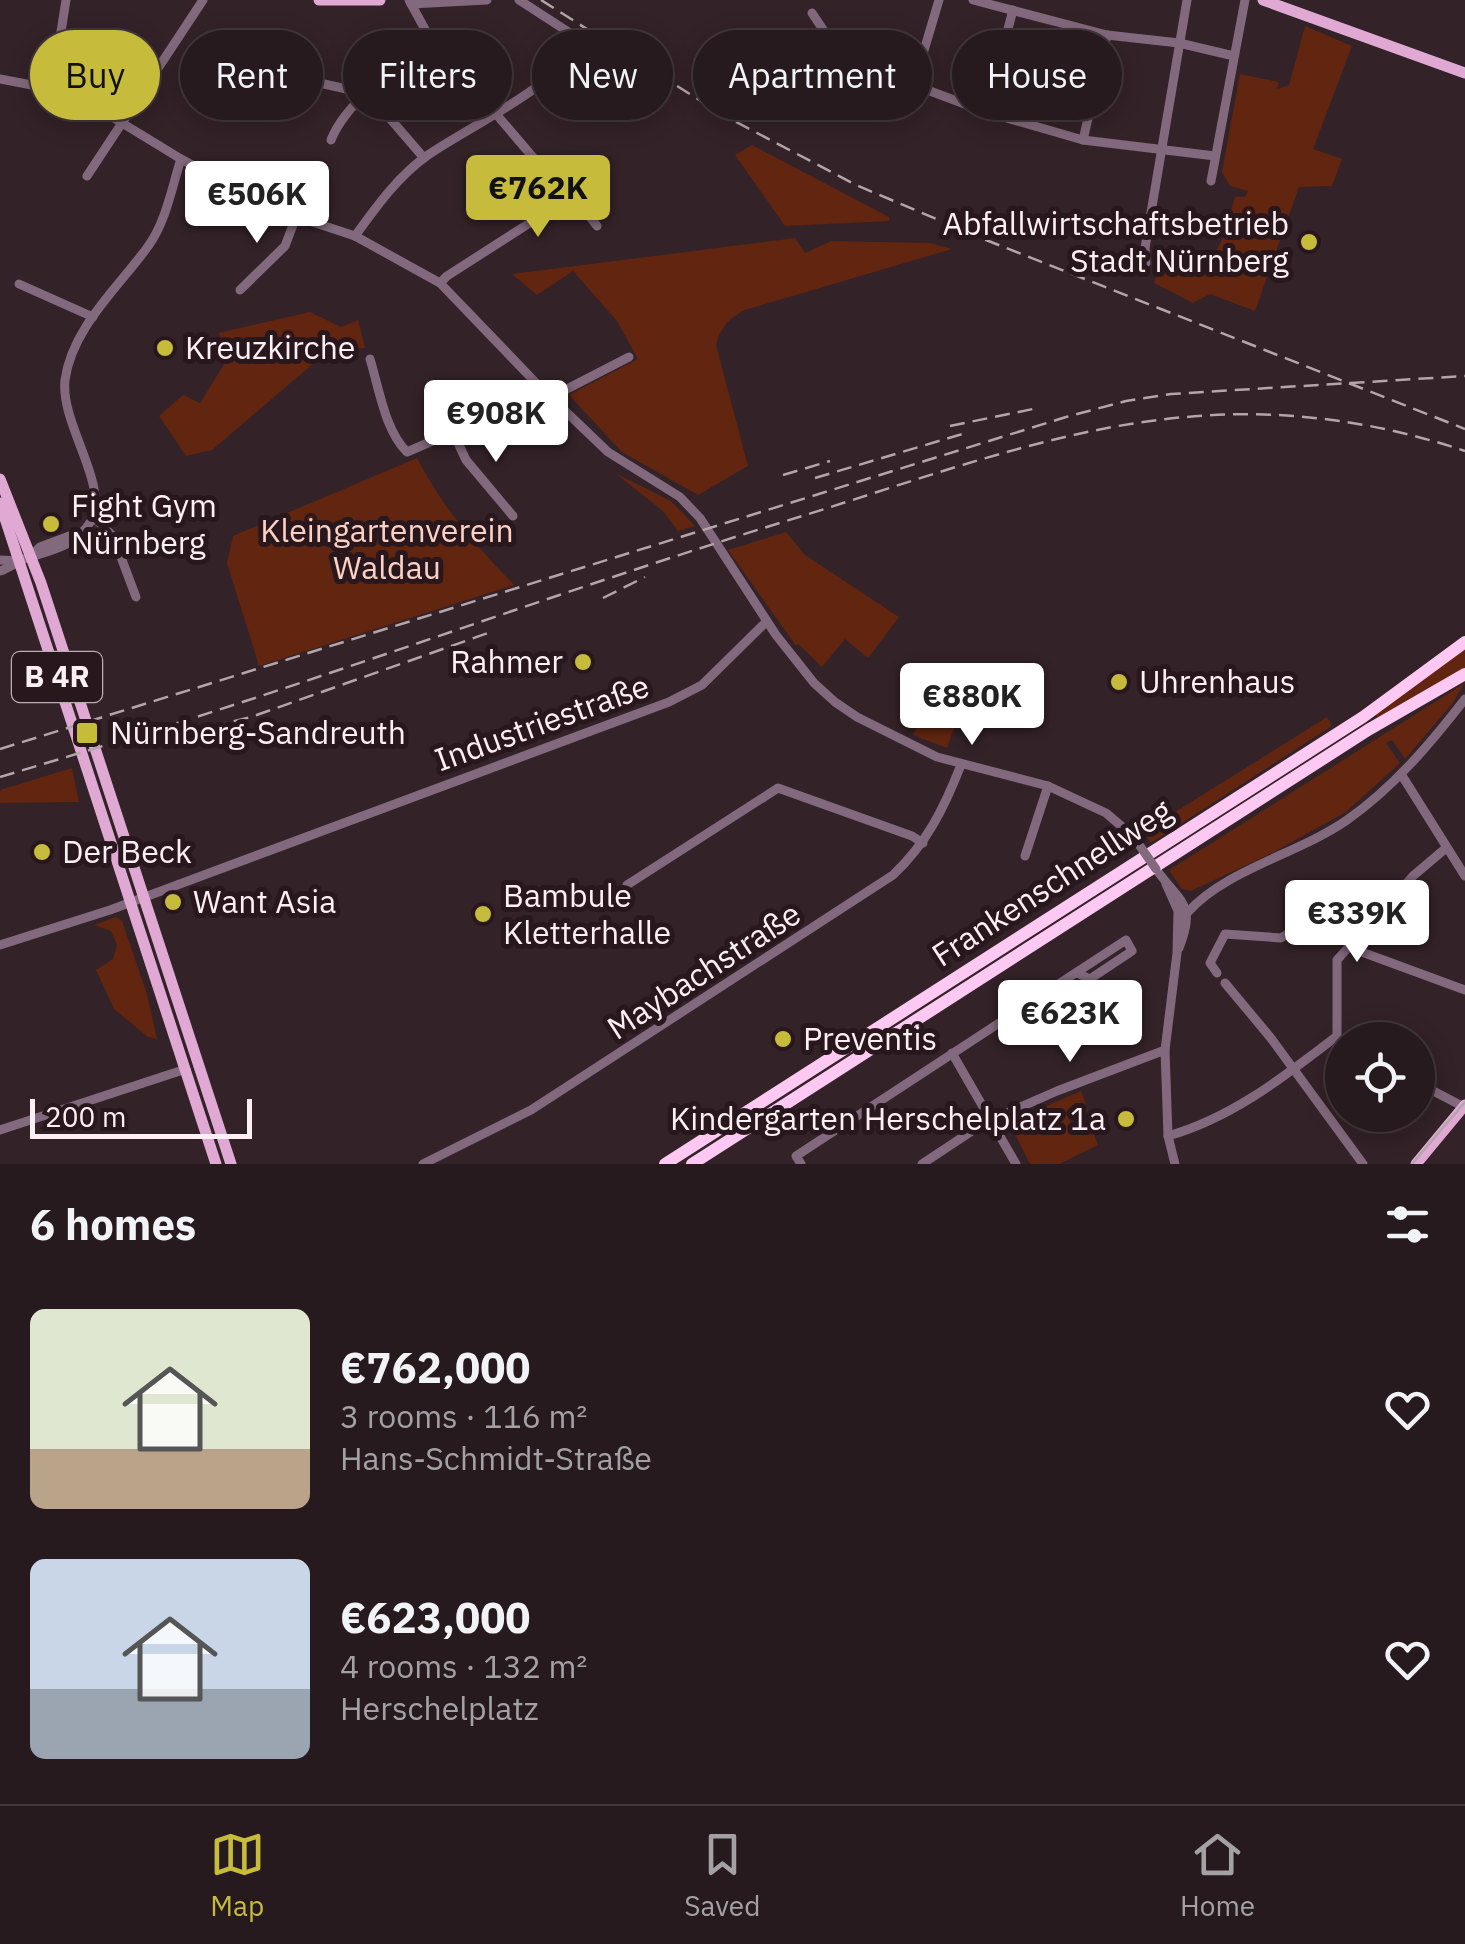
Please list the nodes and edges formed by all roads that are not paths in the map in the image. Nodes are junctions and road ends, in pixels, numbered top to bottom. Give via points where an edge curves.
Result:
1 (66, 0) edge
2 (203, 0) edge
3 (320, 0) edge
4 (380, 0) edge
5 (487, 0) edge
6 (519, 0) edge
7 (939, 0) edge
8 (973, 0) edge
9 (1187, 0) edge
10 (1244, 0) edge
11 (1263, 0) edge
12 (410, 2) edge
13 (1013, 10) junction
14 (812, 13) dead end
15 (61, 30) edge
16 (427, 30) edge
17 (823, 30) edge
18 (930, 30) edge
19 (1008, 30) edge
20 (1088, 30) edge
21 (1122, 37) edge
22 (1180, 43) junction
23 (1234, 56) junction
24 (1465, 73) edge
25 (0, 79) edge
26 (30, 85) edge
27 (512, 100) edge
28 (121, 120) edge
29 (344, 120) edge
30 (391, 120) edge
31 (483, 120) edge
32 (503, 120) edge
33 (1014, 120) edge
34 (1088, 120) edge
35 (125, 122) junction
36 (331, 140) dead end
37 (1083, 140) junction
38 (1161, 149) junction
39 (1215, 156) junction
40 (424, 158) junction
41 (181, 159) junction
42 (86, 176) dead end
43 (1211, 181) dead end
44 (566, 196) junction
45 (296, 216) junction
46 (597, 226) dead end
47 (354, 236) junction
48 (1146, 262) dead end
49 (19, 284) dead end
50 (440, 284) junction
51 (240, 290) dead end
52 (93, 317) junction
53 (628, 356) dead end
54 (370, 359) dead end
55 (538, 385) junction
56 (554, 401) junction
57 (454, 432) junction
58 (0, 479) edge
59 (0, 503) edge
60 (93, 516) junction
61 (513, 516) dead end
62 (25, 558) junction
63 (0, 560) edge
64 (0, 571) edge
65 (136, 597) dead end
66 (766, 622) junction
67 (1465, 642) edge
68 (1465, 674) edge
69 (1465, 699) edge
70 (961, 765) junction
71 (1401, 774) junction
72 (1048, 786) junction
73 (924, 844) junction
74 (1446, 848) junction
75 (1025, 856) dead end
76 (1465, 876) edge
77 (627, 886) dead end
78 (137, 898) junction
79 (1183, 912) junction
80 (1350, 944) junction
81 (0, 945) edge
82 (166, 966) junction
83 (152, 967) junction
84 (1077, 973) junction
85 (1217, 974) dead end
86 (1225, 983) dead end
87 (1465, 990) edge
88 (1339, 1022) edge
89 (1325, 1049) edge
90 (1165, 1050) junction
91 (952, 1053) junction
92 (186, 1069) junction
93 (1292, 1070) junction
94 (1435, 1092) edge
95 (1464, 1106) edge
96 (992, 1120) junction
97 (0, 1130) edge
98 (708, 1136) junction
99 (1168, 1136) junction
100 (216, 1164) edge
101 (231, 1164) edge
102 (423, 1164) edge
103 (654, 1164) edge
104 (665, 1164) edge
105 (694, 1164) edge
106 (801, 1164) edge
107 (922, 1164) edge
108 (1016, 1164) edge
109 (1175, 1164) edge
110 (1363, 1164) edge
111 (1416, 1164) edge

1 - 15 street
2 - 35 street
3 - 4 main road
5 - 12 street
6 - 27 street via 570,33 578,46
7 - 18 street
8 - 13 street
9 - 22 street
10 - 23 street
11 - 24 main road
12 - 16 street
13 - 19 street
13 - 20 street
14 - 17 street
21 - 22 street
22 - 23 street
22 - 38 street
23 - 39 street
25 - 26 street
28 - 35 street
29 - 36 street
30 - 40 street
31 - 40 street
32 - 44 street
33 - 37 street
34 - 37 street
35 - 41 street
35 - 42 street
37 - 38 street
38 - 39 street
38 - 48 street
39 - 43 street
40 - 47 street
41 - 45 street
41 - 52 street via 150,244
44 - 46 street
44 - 50 street
45 - 47 street
45 - 51 street via 285,246
47 - 50 street
49 - 52 street
50 - 55 street
52 - 60 street via 65,384 94,488
53 - 56 street
54 - 57 street via 402,448 414,450
55 - 56 street
55 - 57 street
56 - 66 street via 617,460 680,497
57 - 61 street via 466,460
58 - 62 main road, B 4R
59 - 62 main road, B 4R
60 - 62 street via 85,527
60 - 65 street via 113,536
62 - 63 street
62 - 64 street
62 - 78 main road, B 4R
66 - 70 street via 834,702
66 - 78 street, Industriestraße via 702,684 669,702
67 - 98 highway, Frankenschnellweg via 1364,717
68 - 105 highway, Frankenschnellweg
69 - 71 street
70 - 72 street
70 - 73 street, Maybachstraße
71 - 74 street
71 - 79 street via 1347,820
72 - 75 street
72 - 79 street, bridge via 1106,813 1133,836
73 - 77 street via 781,788
73 - 102 street, Maybachstraße via 873,890 616,1058
74 - 76 street
74 - 80 street
78 - 81 street, Industriestraße
78 - 82 main road, B 4R
78 - 83 main road, B 4R
79 - 90 street via 1188,926 1177,953
80 - 85 street via 1289,933 1225,934 1210,959
80 - 87 street
80 - 88 street via 1337,960
82 - 83 main road
82 - 101 main road, B 4R
83 - 92 main road, B 4R
84 - 84 street via 1126,940 1132,951 1090,978
84 - 91 street
86 - 93 street
89 - 93 street
90 - 96 street
90 - 99 street
91 - 96 street
91 - 106 street via 796,1156
92 - 97 street
92 - 100 main road, B 4R
93 - 99 street via 1194,1129
93 - 110 street
94 - 95 street
95 - 111 main road
96 - 107 street
96 - 108 street
98 - 103 highway
98 - 104 highway, Frankenschnellweg
99 - 109 street

